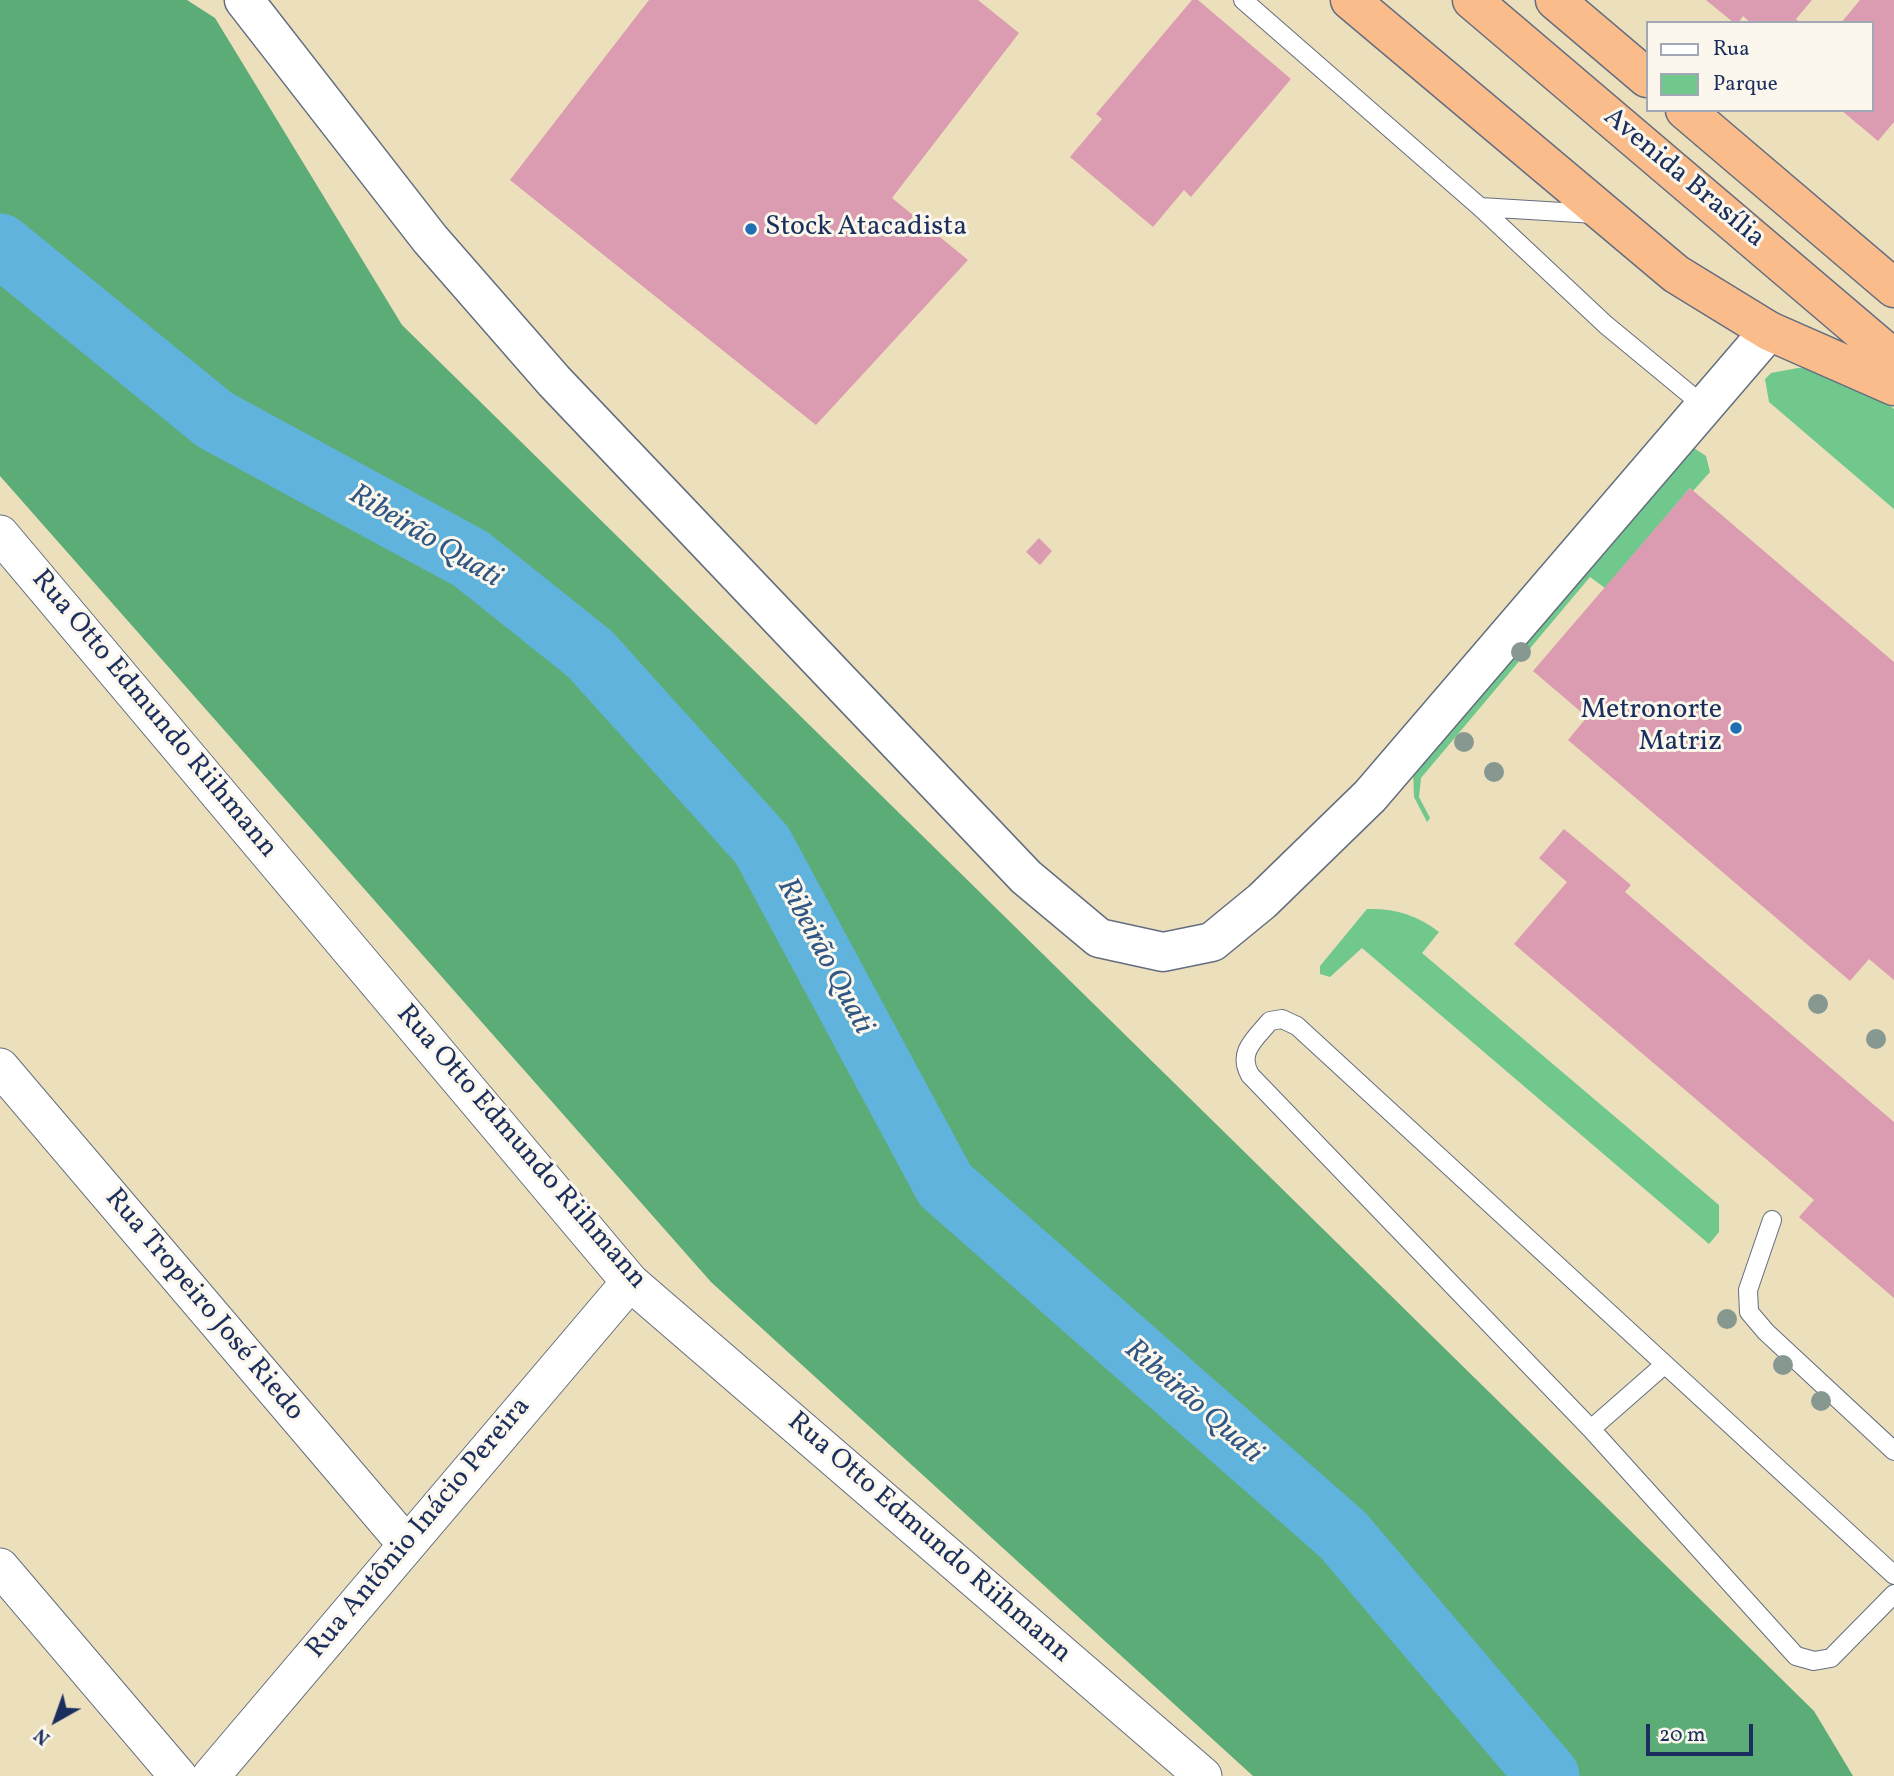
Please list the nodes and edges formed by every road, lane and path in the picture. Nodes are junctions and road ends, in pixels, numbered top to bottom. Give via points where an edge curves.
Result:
1 (244, 0) edge
2 (1243, 0) edge
3 (1350, 0) edge
4 (1472, 0) edge
5 (1555, 0) edge
6 (1646, 77) edge
7 (1687, 112) edge
8 (1480, 207) junction
9 (1604, 214) junction
10 (1894, 288) edge
11 (1769, 331) junction
12 (1894, 359) edge
13 (1894, 386) edge
14 (1704, 406) junction
15 (0, 534) edge
16 (0, 1067) edge
17 (1772, 1220) dead end
18 (630, 1282) junction
19 (1664, 1364) junction
20 (1591, 1429) junction
21 (1894, 1451) edge
22 (407, 1545) junction
23 (0, 1567) edge
24 (1894, 1575) edge
25 (1894, 1594) edge
26 (1181, 1769) edge
27 (178, 1776) edge
28 (211, 1776) edge

1 - 14 street via 430,239 554,380 1026,877 1099,938 1163,952 1212,942 1262,901 1370,796
2 - 8 lane
3 - 9 highway
4 - 12 highway, Avenida Brasília
5 - 6 highway, Avenida Brasília
7 - 10 highway, Avenida Brasília
8 - 9 lane
8 - 14 lane via 1606,325
9 - 11 highway via 1675,274
11 - 13 highway
11 - 14 street
15 - 18 street, Rua Otto Edmundo Riihmann
16 - 22 street, Rua Tropeiro José Riedo
17 - 21 lane via 1748,1290 1749,1312
18 - 22 street, Rua Antônio Inácio Pereira
18 - 26 street, Rua Otto Edmundo Riihmann
19 - 20 lane
19 - 20 lane via 1297,1026 1282,1019 1270,1021 1244,1052 1243,1063 1250,1075
19 - 24 lane
20 - 25 lane via 1796,1656 1814,1661 1831,1658
22 - 28 street, Rua Antônio Inácio Pereira
23 - 27 street

